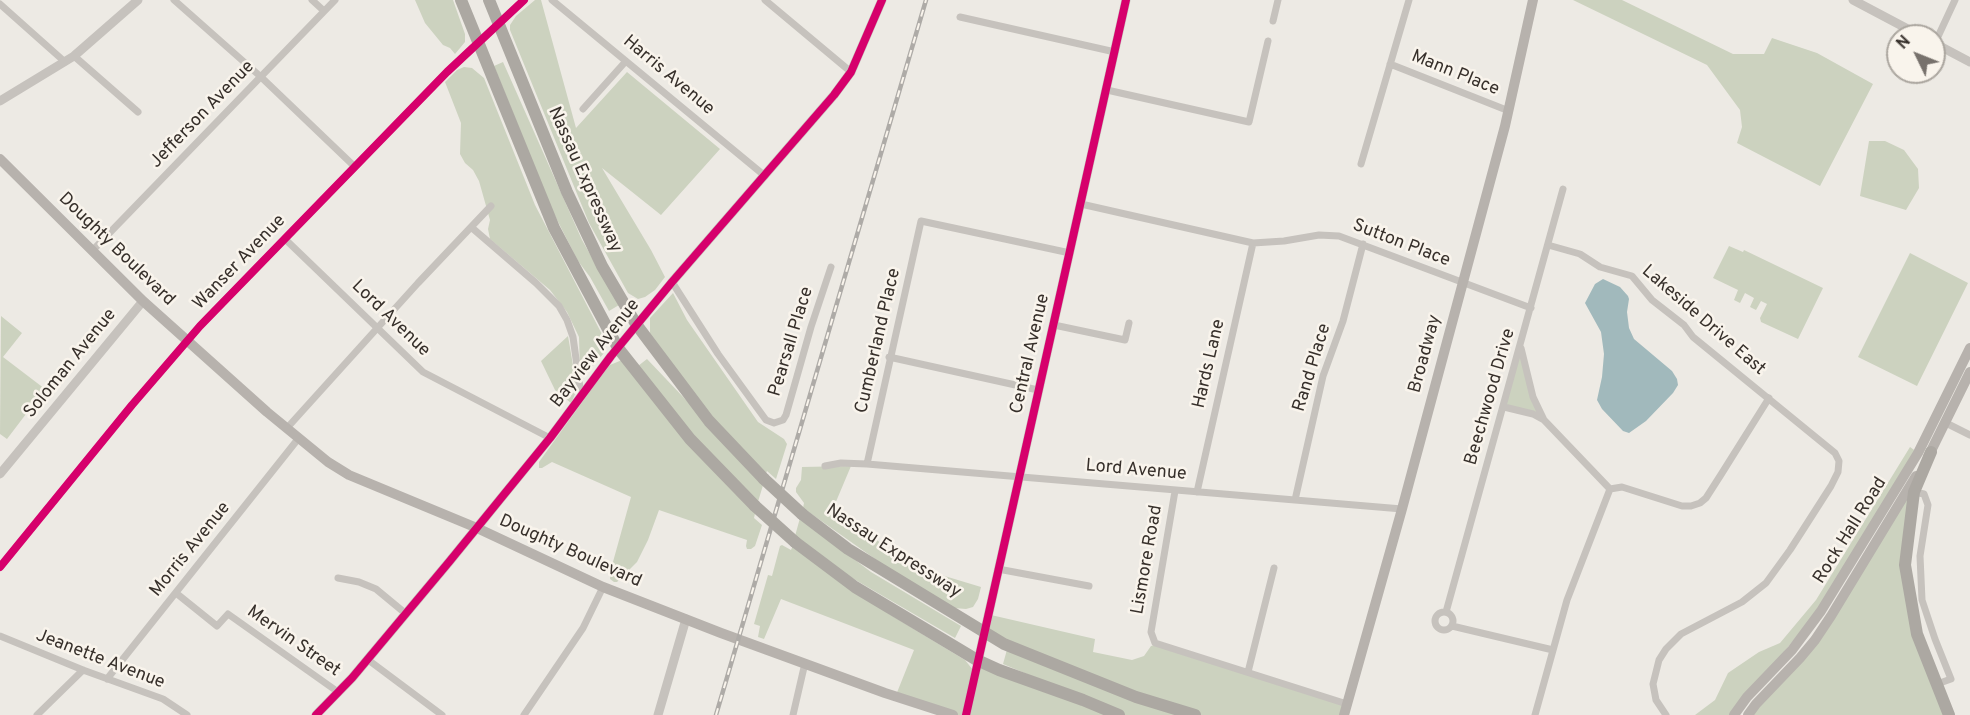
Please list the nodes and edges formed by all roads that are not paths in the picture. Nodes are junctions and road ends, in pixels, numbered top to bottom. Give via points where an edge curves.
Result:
1 (138, 0) edge
2 (174, 0) edge
3 (312, 0) edge
4 (336, 0) edge
5 (461, 0) edge
6 (489, 0) edge
7 (524, 0) edge
8 (552, 0) edge
9 (765, 0) edge
10 (882, 0) edge
11 (1126, 0) edge
12 (1278, 0) edge
13 (1409, 0) edge
14 (1533, 0) edge
15 (1853, 0) edge
16 (1955, 0) edge
17 (0, 4) edge
18 (324, 11) junction
19 (960, 17) dead end
20 (1273, 21) dead end
21 (498, 23) junction
22 (1898, 24) edge
23 (1943, 24) edge
24 (1268, 41) dead end
25 (478, 42) junction
26 (1946, 49) edge
27 (1115, 52) junction
28 (74, 56) junction
29 (65, 62) junction
30 (626, 62) junction
31 (1970, 62) edge
32 (1390, 64) junction
33 (851, 72) junction
34 (261, 77) junction
35 (1107, 90) junction
36 (0, 101) edge
37 (583, 109) dead end
38 (1509, 111) junction
39 (138, 112) dead end
40 (0, 159) edge
41 (1361, 164) dead end
42 (354, 166) junction
43 (765, 176) junction
44 (1563, 189) dead end
45 (1081, 204) junction
46 (491, 206) dead end
47 (471, 227) junction
48 (285, 239) junction
49 (1253, 243) junction
50 (1363, 244) junction
51 (1548, 245) junction
52 (92, 251) junction
53 (1070, 253) junction
54 (831, 267) dead end
55 (672, 282) junction
56 (1462, 283) junction
57 (143, 301) junction
58 (1531, 308) junction
59 (1129, 323) dead end
60 (636, 324) junction
61 (1054, 325) junction
62 (377, 328) junction
63 (187, 341) junction
64 (1521, 345) junction
65 (618, 348) junction
66 (1970, 348) edge
67 (889, 357) junction
68 (1970, 372) edge
69 (1038, 390) junction
70 (581, 395) junction
71 (1769, 398) junction
72 (1504, 407) junction
73 (1544, 420) junction
74 (1946, 423) junction
75 (287, 428) junction
76 (1970, 435) edge
77 (550, 438) junction
78 (298, 439) junction
79 (1931, 452) junction
80 (4, 464) edge
81 (867, 464) junction
82 (825, 466) dead end
83 (0, 474) edge
84 (1018, 476) junction
85 (1610, 489) junction
86 (1175, 491) junction
87 (1197, 492) junction
88 (1295, 500) junction
89 (1402, 509) junction
90 (477, 528) junction
91 (0, 567) edge
92 (1274, 567) dead end
93 (998, 570) junction
94 (338, 578) dead end
95 (603, 586) junction
96 (1089, 586) dead end
97 (176, 593) junction
98 (1446, 612) junction
99 (405, 613) junction
100 (686, 619) junction
101 (1452, 626) junction
102 (984, 632) junction
103 (0, 636) edge
104 (1553, 650) junction
105 (367, 659) junction
106 (977, 660) junction
107 (805, 663) junction
108 (83, 670) junction
109 (1248, 672) junction
110 (107, 679) junction
111 (338, 692) junction
112 (1347, 704) junction
113 (37, 715) edge
114 (187, 715) edge
115 (315, 715) edge
116 (442, 715) edge
117 (524, 715) edge
118 (658, 715) edge
119 (793, 715) edge
120 (953, 715) edge
121 (966, 715) edge
122 (1119, 715) edge
123 (1195, 715) edge
124 (1344, 715) edge
125 (1535, 715) edge
126 (1666, 715) edge
127 (1734, 715) edge
128 (1748, 715) edge
129 (1949, 715) edge

1 - 28 street
2 - 34 street
3 - 18 street
4 - 18 street, Jefferson Avenue
5 - 25 highway
6 - 21 highway, Nassau Expressway
7 - 21 street, Wanser Avenue
8 - 30 street, Harris Avenue
9 - 33 street
10 - 33 street, Bayview Avenue
11 - 27 street, Central Avenue
12 - 20 street
13 - 32 street
14 - 38 main road, Broadway
15 - 22 street
16 - 23 street
17 - 29 street
18 - 34 street, Jefferson Avenue
19 - 27 street
21 - 25 street, Wanser Avenue
21 - 60 highway, Nassau Expressway via 580,223
24 - 35 street via 1250,122
25 - 42 street, Wanser Avenue
25 - 65 highway via 557,235
26 - 31 street
27 - 35 street, Central Avenue
28 - 29 street
28 - 39 street
29 - 36 street
30 - 37 street
30 - 43 street, Harris Avenue
32 - 38 street, Mann Place
32 - 41 street
33 - 43 street, Bayview Avenue
34 - 42 street
34 - 52 street, Jefferson Avenue
35 - 45 street, Central Avenue
38 - 56 main road, Broadway
40 - 52 main road, Doughty Boulevard
42 - 48 street, Wanser Avenue
43 - 55 street, Bayview Avenue
44 - 51 street, Beechwood Drive
45 - 49 street, Sutton Place
45 - 53 street, Central Avenue
46 - 47 street
47 - 62 street
47 - 70 street via 559,306 573,337
48 - 62 street, Lord Avenue
48 - 63 street, Wanser Avenue
49 - 50 street, Sutton Place via 1329,235
49 - 87 street, Hards Lane
50 - 56 street, Sutton Place
50 - 88 street, Rand Place via 1343,321 1323,376
51 - 58 street, Beechwood Drive
51 - 71 street, Lakeside Drive East via 1632,276 1693,337
52 - 57 main road, Doughty Boulevard
53 - 61 street, Central Avenue
53 - 67 street, Cumberland Place via 921,220
54 - 55 street, Pearsall Place via 786,415 778,423 766,420
55 - 60 street, Bayview Avenue
56 - 58 street, Sutton Place
56 - 89 main road, Broadway
57 - 63 main road, Doughty Boulevard
57 - 80 street, Soloman Avenue
58 - 64 street, Beechwood Drive
59 - 61 street via 1125,340
60 - 65 street, Bayview Avenue
60 - 102 highway, Nassau Expressway, bridge via 709,421 802,514 848,549
61 - 69 street, Central Avenue
62 - 75 street
62 - 77 street, Lord Avenue via 423,372
63 - 75 main road, Doughty Boulevard
63 - 91 street, Wanser Avenue
64 - 72 street, Beechwood Drive
64 - 73 street via 1533,397
65 - 70 street, Bayview Avenue
65 - 106 highway, bridge via 690,439 795,542 855,587
66 - 127 main road, Rock Hall Road via 1918,453 1821,611
67 - 69 street
67 - 81 street, Cumberland Place
68 - 74 main road, Rock Hall Road
69 - 84 street, Central Avenue
70 - 77 street, Bayview Avenue
71 - 85 street via 1700,503 1682,506 1622,487
71 - 126 street, Lakeside Drive East via 1834,453 1839,472 1766,583 1742,602 1681,634 1666,649 1653,684 1656,700
72 - 73 street
72 - 98 street, Beechwood Drive
73 - 85 street
74 - 76 street
74 - 79 main road, Rock Hall Road
75 - 78 main road, Doughty Boulevard
77 - 90 street, Bayview Avenue
78 - 90 main road, Doughty Boulevard via 349,474
78 - 97 street, Morris Avenue
79 - 128 main road, Rock Hall Road via 1831,616 1800,658
79 - 129 highway via 1914,492 1905,565 1917,634
80 - 83 street, Soloman Avenue
81 - 82 street, Lord Avenue
81 - 84 street, Lord Avenue
84 - 86 street, Lord Avenue
84 - 93 street, Central Avenue
85 - 104 street via 1570,591
86 - 87 street, Lord Avenue
86 - 109 street, Lismore Road via 1152,638 1155,643
87 - 88 street, Lord Avenue
88 - 89 street, Lord Avenue
89 - 112 main road, Broadway
90 - 95 main road, Doughty Boulevard
90 - 99 street, Bayview Avenue
92 - 109 street
93 - 96 street
93 - 102 street, Central Avenue
94 - 99 street via 376,589
95 - 100 main road, Doughty Boulevard
95 - 117 street via 583,628
97 - 110 street, Morris Avenue
97 - 111 street, Mervin Street via 217,626 228,614
98 - 101 street via 1452,617
98 - 101 street via 1435,617 1436,626 1444,630
99 - 105 street, Bayview Avenue
100 - 107 main road, Doughty Boulevard
100 - 118 street
101 - 104 street
102 - 106 street, Central Avenue
102 - 123 highway, Nassau Expressway via 1004,644 1136,697
103 - 108 street, Jeanette Avenue
104 - 125 street
105 - 111 street, Bayview Avenue
105 - 116 street
106 - 121 street, Central Avenue
106 - 122 highway
107 - 119 street
107 - 120 main road, Doughty Boulevard
108 - 110 street, Jeanette Avenue
108 - 113 street
109 - 112 street
110 - 114 street, Jeanette Avenue via 163,699
111 - 115 street, Bayview Avenue
112 - 124 main road, Broadway

